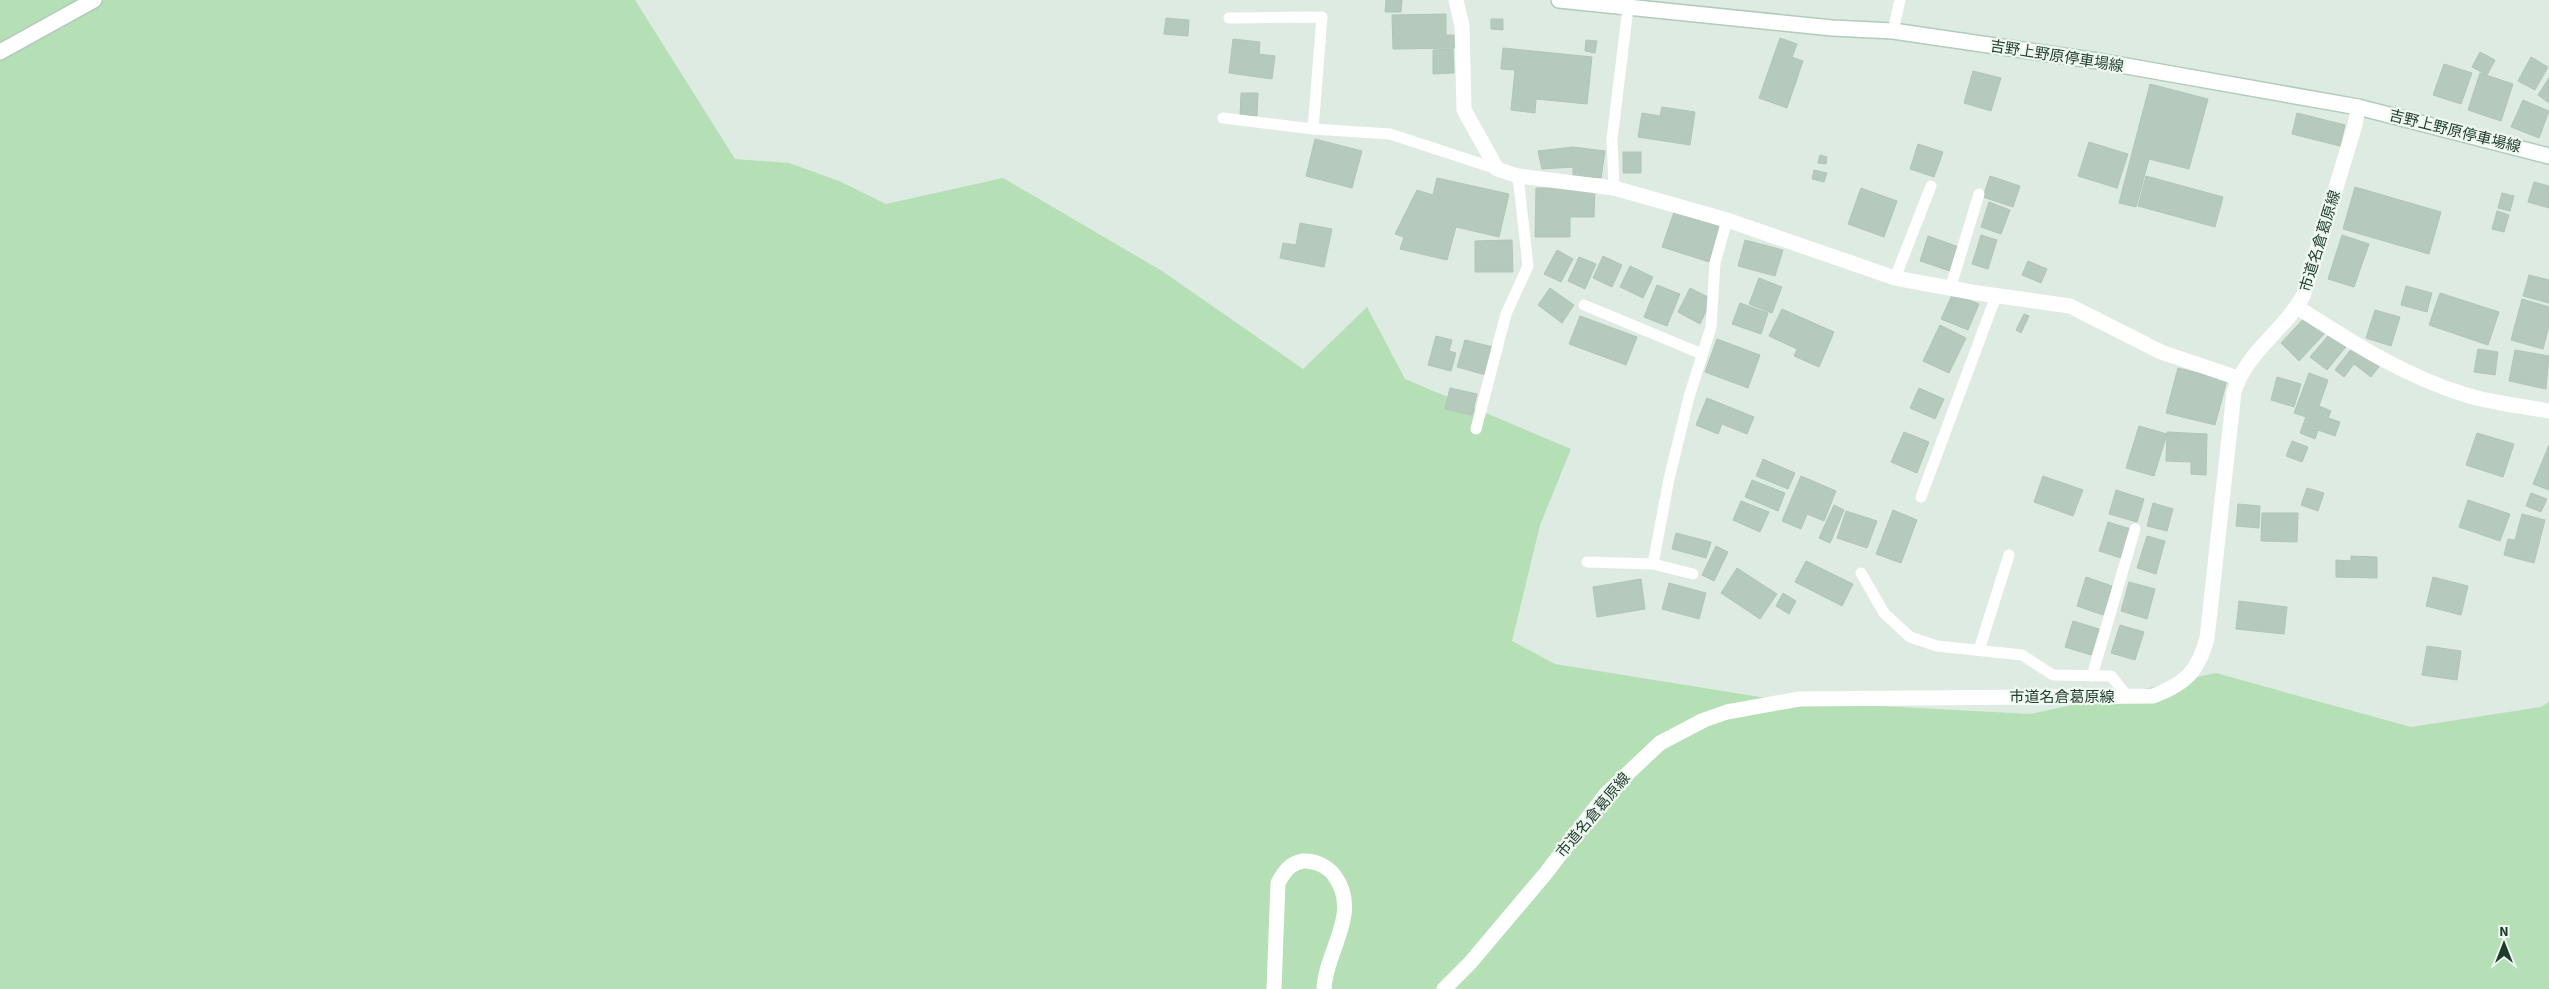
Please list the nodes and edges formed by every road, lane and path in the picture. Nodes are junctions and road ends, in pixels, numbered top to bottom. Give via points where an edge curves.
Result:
1 (94, 0) edge
2 (1456, 0) edge
3 (1559, 0) edge
4 (1900, 0) edge
5 (1628, 8) junction
6 (1229, 18) dead end
7 (1893, 31) junction
8 (0, 52) edge
9 (2358, 107) junction
10 (1224, 118) dead end
11 (1313, 129) junction
12 (2549, 156) edge
13 (1497, 169) junction
14 (1518, 176) junction
15 (1931, 186) dead end
16 (1614, 188) junction
17 (1979, 194) dead end
18 (1727, 220) junction
19 (1896, 278) junction
20 (1950, 289) junction
21 (1996, 296) junction
22 (1584, 305) dead end
23 (2297, 307) junction
24 (1702, 354) junction
25 (2238, 378) junction
26 (2549, 410) edge
27 (1476, 429) dead end
28 (1921, 497) dead end
29 (2135, 529) dead end
30 (2009, 555) dead end
31 (1587, 562) dead end
32 (1653, 564) junction
33 (1861, 572) dead end
34 (1693, 574) dead end
35 (1979, 650) junction
36 (2092, 676) junction
37 (2128, 697) junction
38 (1274, 989) edge
39 (1324, 989) edge
40 (1444, 989) edge

1 - 8 street
2 - 13 street via 1462,26 1464,110
3 - 5 street, 吉野上野原停車場線
4 - 7 lane
5 - 7 street, 吉野上野原停車場線
5 - 16 lane via 1612,139
6 - 11 lane via 1322,17
7 - 9 street, 吉野上野原停車場線 via 2098,61
9 - 12 street, 吉野上野原停車場線
9 - 23 street, 市道名倉葛原線 via 2310,275
10 - 11 lane
11 - 13 lane via 1390,134
13 - 14 street
14 - 16 street
14 - 27 lane via 1528,266 1506,314
15 - 19 lane
16 - 18 street
17 - 20 lane
18 - 19 street
18 - 24 lane via 1715,263 1712,327
19 - 20 street
20 - 21 street
21 - 25 street via 2070,306 2161,352
21 - 28 lane
22 - 24 lane
23 - 25 street, 市道名倉葛原線 via 2250,359
23 - 26 street via 2402,370 2467,396
24 - 32 lane via 1671,470
25 - 37 street, 市道名倉葛原線 via 2231,410 2203,654 2188,678 2173,689 2152,696
29 - 36 lane
30 - 35 lane
31 - 32 lane
32 - 34 lane
33 - 35 lane via 1884,613 1910,637 1937,646
35 - 36 lane via 2022,655 2052,675
36 - 37 lane via 2111,676
37 - 40 street, 市道名倉葛原線 via 1799,698 1747,707 1704,720 1660,743 1606,794 1546,873
38 - 39 street via 1278,883 1292,864 1303,861 1314,862 1333,873 1343,889 1346,904 1345,919

